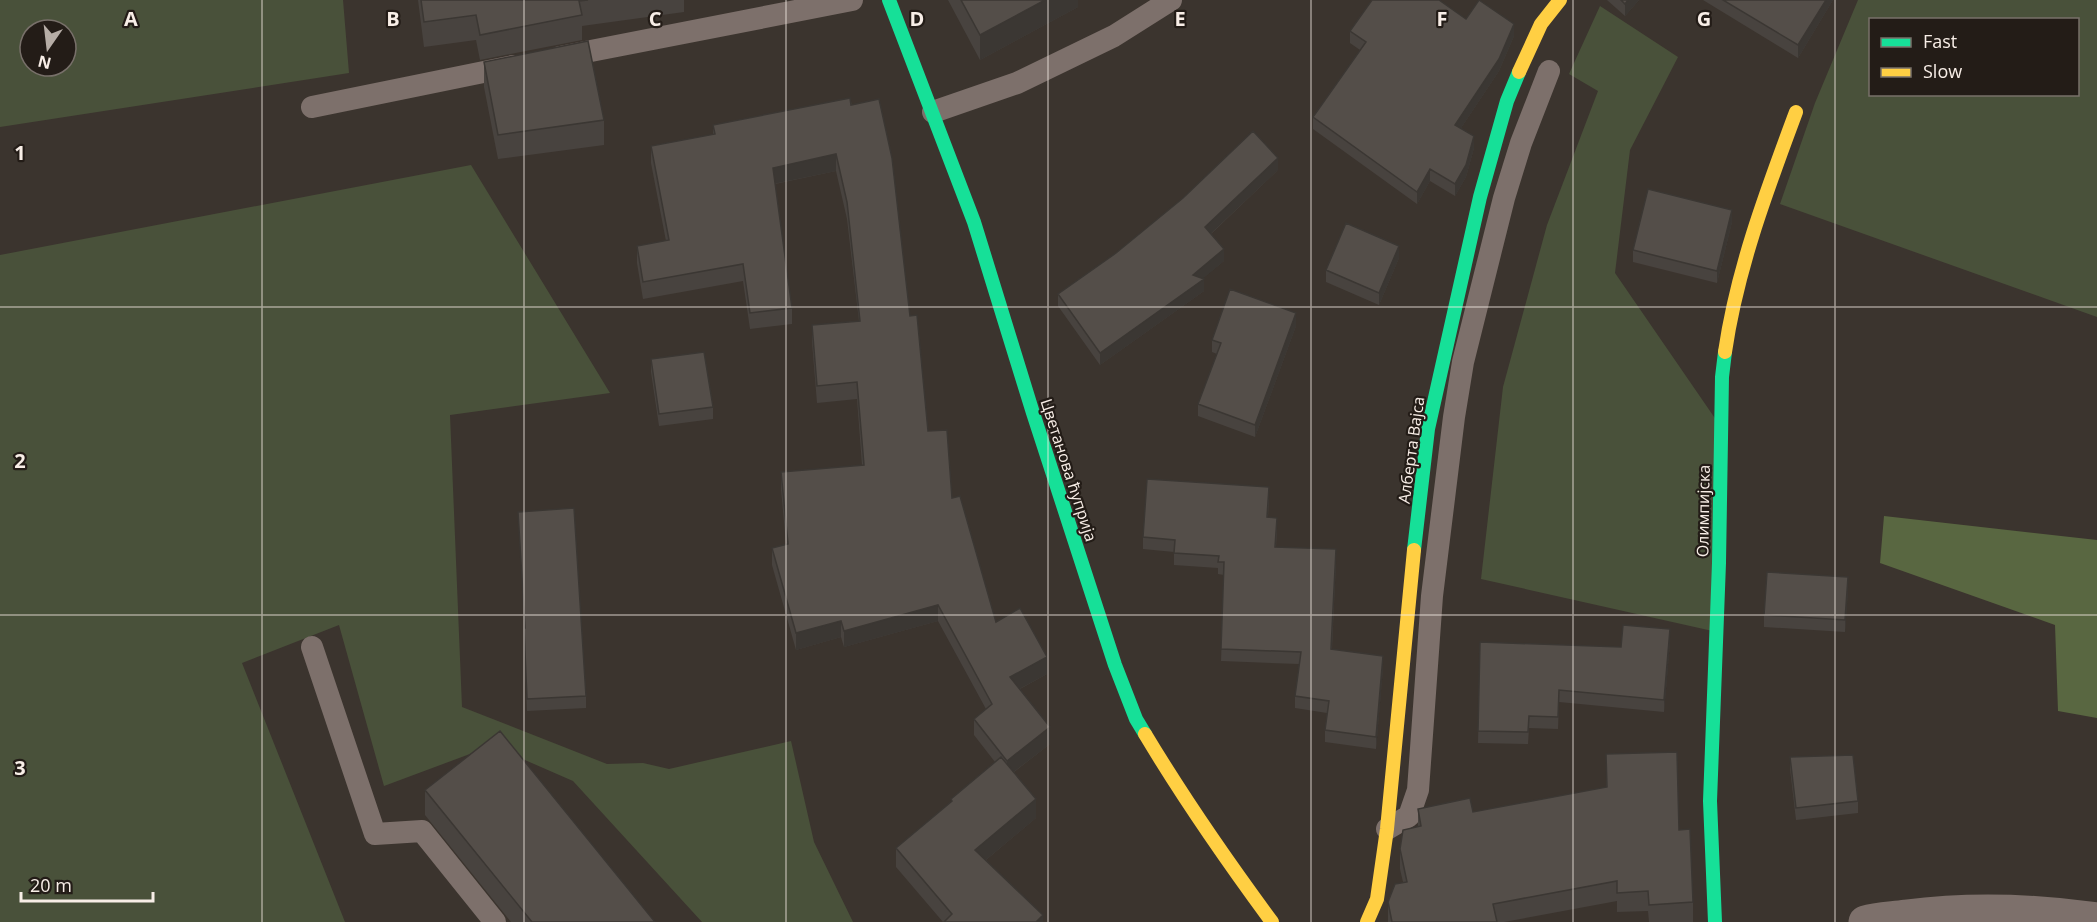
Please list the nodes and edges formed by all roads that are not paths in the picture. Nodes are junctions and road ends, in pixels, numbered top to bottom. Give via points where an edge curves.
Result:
1 (852, 0) edge
2 (889, 0) edge
3 (1170, 0) edge
4 (1560, 0) edge
5 (1549, 71) dead end
6 (312, 107) dead end
7 (933, 112) junction
8 (1796, 112) dead end
9 (312, 647) dead end
10 (1387, 829) junction
11 (2097, 919) edge
12 (495, 922) edge
13 (1272, 922) edge
14 (1367, 922) edge
15 (1715, 922) edge
16 (1865, 922) edge

1 - 6 lane
2 - 7 street, Цветанова ћуприја
3 - 7 lane via 1114,36 1017,83
4 - 10 street, Алберта Вајса via 1541,24 1507,101 1480,196 1435,395 1412,566
5 - 10 lane via 1504,198 1463,362 1429,618 1418,790 1409,816
7 - 13 street, Цветанова ћуприја via 974,222 1128,700 1167,771
8 - 15 street, Олимпијска via 1744,262 1730,318 1722,377 1710,801
9 - 12 lane via 375,834 422,831
10 - 14 street, Алберта Вајса via 1377,899
11 - 16 street via 1970,911

